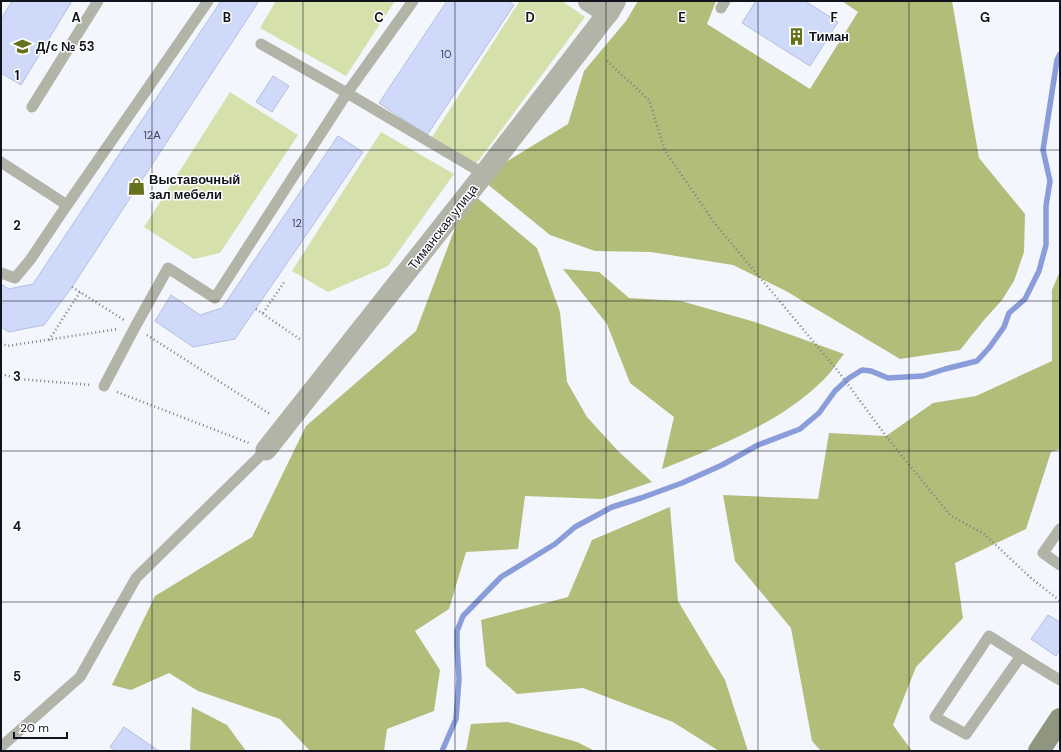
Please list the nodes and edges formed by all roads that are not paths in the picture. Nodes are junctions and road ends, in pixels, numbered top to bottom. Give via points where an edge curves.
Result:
1 (98, 1) edge
2 (208, 1) edge
3 (412, 1) edge
4 (589, 1) edge
5 (612, 7) edge
6 (261, 44) dead end
7 (347, 93) junction
8 (32, 107) dead end
9 (1, 162) edge
10 (484, 174) junction
11 (67, 205) junction
12 (1, 273) edge
13 (104, 386) road end
14 (266, 450) joint
15 (1060, 529) edge
16 (1060, 565) edge
17 (1021, 656) junction
18 (1060, 680) edge
19 (1060, 719) edge
20 (1, 748) edge
21 (1039, 751) edge

1 - 8 lane
2 - 11 lane
3 - 7 lane
4 - 5 street
5 - 10 street, Тиманская улица
6 - 7 lane
7 - 10 lane
7 - 13 lane via 215,298 168,268
9 - 11 lane
10 - 14 street, Тиманская улица
11 - 12 lane via 15,278
14 - 20 lane via 136,578 80,677
15 - 16 lane via 1043,553
17 - 17 lane via 989,636 934,717 966,734
17 - 18 lane
19 - 21 main road

